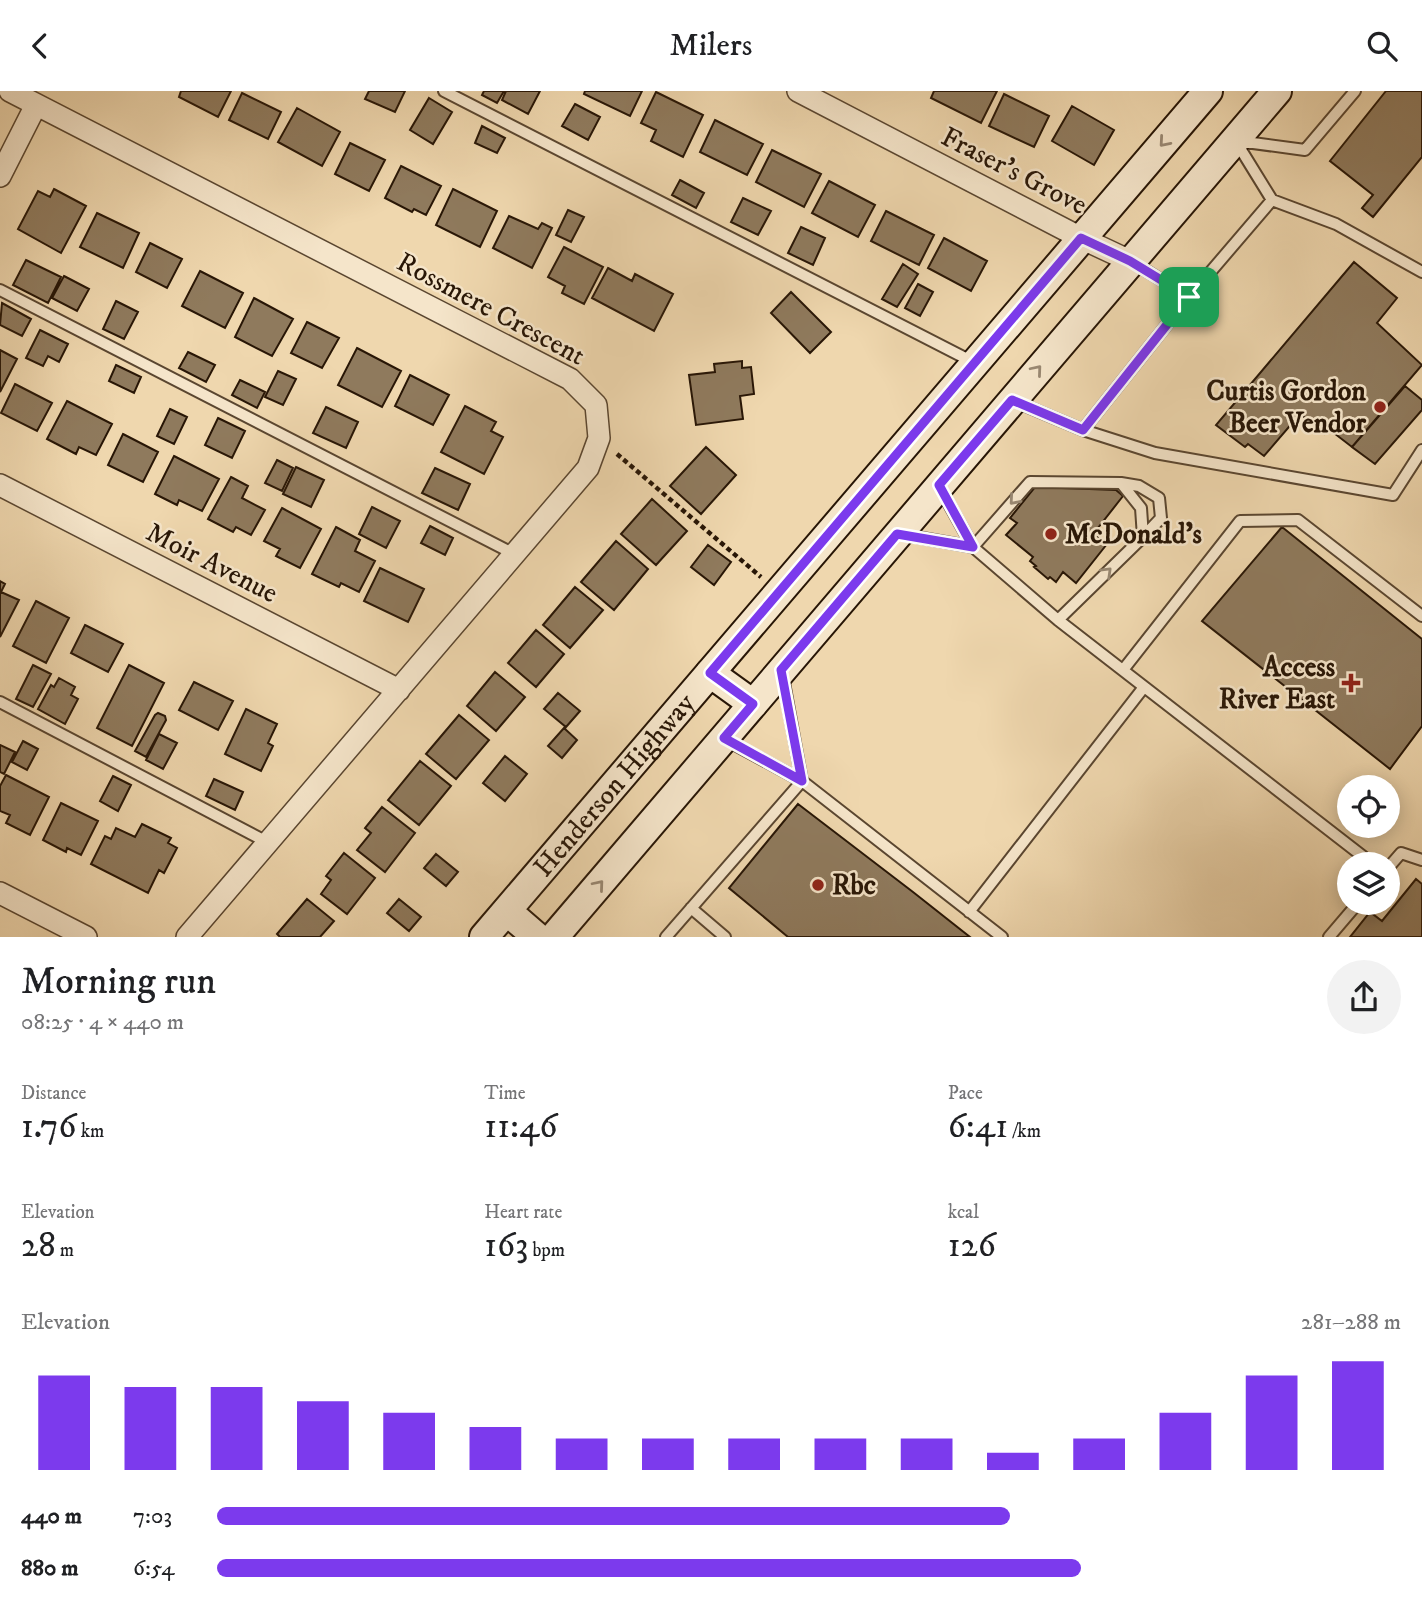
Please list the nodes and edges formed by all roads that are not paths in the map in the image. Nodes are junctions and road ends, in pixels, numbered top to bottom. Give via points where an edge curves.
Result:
1 (10, 91) edge
2 (444, 91) edge
3 (798, 91) edge
4 (1208, 91) edge
5 (1277, 91) edge
6 (1355, 91) edge
7 (36, 104) junction
8 (1235, 140) junction
9 (0, 176) edge
10 (1272, 200) junction
11 (1081, 238) junction
12 (1130, 261) junction
13 (1422, 272) edge
14 (0, 290) edge
15 (1189, 297) junction
16 (976, 363) junction
17 (1012, 400) junction
18 (1083, 430) junction
19 (1422, 450) edge
20 (1121, 483) junction
21 (0, 485) edge
22 (939, 485) junction
23 (897, 534) junction
24 (1143, 537) junction
25 (973, 547) junction
26 (516, 555) junction
27 (1422, 616) edge
28 (1058, 620) junction
29 (781, 670) junction
30 (1123, 670) junction
31 (710, 673) junction
32 (1144, 687) junction
33 (399, 690) junction
34 (0, 702) edge
35 (753, 704) junction
36 (724, 738) junction
37 (802, 781) junction
38 (267, 842) junction
39 (1357, 852) edge
40 (1400, 854) edge
41 (1422, 860) edge
42 (0, 893) edge
43 (691, 908) junction
44 (507, 911) junction
45 (969, 912) junction
46 (1348, 915) edge
47 (86, 937) edge
48 (187, 937) edge
49 (484, 937) edge
50 (537, 937) edge
51 (554, 937) edge
52 (666, 937) edge
53 (725, 937) edge
54 (1002, 937) edge
55 (1329, 937) edge

1 - 7 street, Rossmere Crescent
2 - 16 lane
3 - 11 street, Fraser's Grove
4 -> 11 main road, Henderson Highway
5 - 8 main road, Henderson Highway
6 - 8 lane via 1305,150
7 - 9 street
7 - 26 street, Rossmere Crescent via 570,379 596,405 599,438 588,468
8 - 10 lane
8 - 12 main road, Henderson Highway
10 - 13 lane via 1336,224
10 - 15 lane
11 - 12 street, Fraser's Grove
11 - 16 main road, Henderson Highway
12 - 15 lane
17 -> 12 main road, Henderson Highway
14 - 26 lane
15 - 18 lane
16 - 31 main road, Henderson Highway
17 - 18 lane
17 - 22 main road, Henderson Highway
18 - 19 lane via 1155,453 1393,495
20 - 24 lane via 1141,508
20 - 24 lane via 1139,486 1159,498 1161,518
20 -> 25 lane via 1030,482
21 - 33 street, Moir Avenue
22 - 23 main road, Henderson Highway
22 - 25 lane
23 - 25 lane
23 - 29 main road, Henderson Highway
28 -> 24 lane
25 - 28 lane
26 - 33 street, Rossmere Crescent
27 - 30 lane via 1298,520 1240,521
28 - 30 lane
29 - 35 main road, Henderson Highway
29 - 37 lane
30 - 32 lane
31 - 35 main road
31 - 44 main road, Henderson Highway
32 - 39 lane
32 - 45 lane
33 - 38 street, Rossmere Crescent
34 - 38 lane
35 - 36 main road, Henderson Highway
36 - 37 lane
51 -> 36 main road, Henderson Highway
37 - 43 lane
37 - 45 lane
38 - 48 street, Rossmere Crescent
40 - 41 lane
42 - 47 street
43 - 52 lane
43 - 53 lane
44 - 49 main road, Henderson Highway
44 - 50 main road
45 - 54 lane
46 - 55 lane

